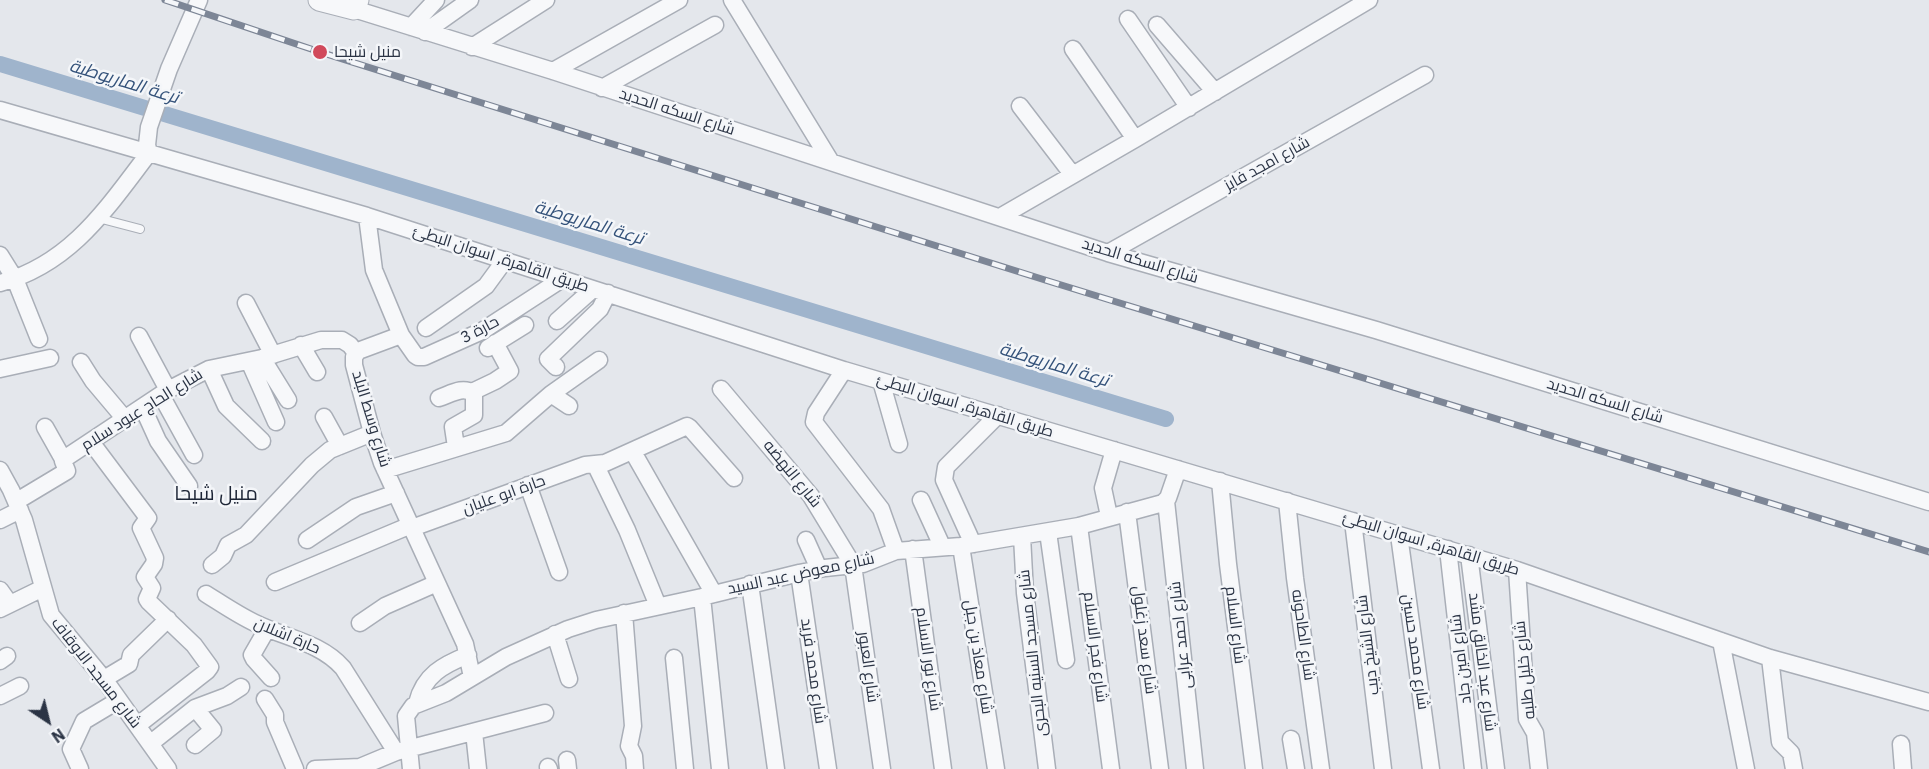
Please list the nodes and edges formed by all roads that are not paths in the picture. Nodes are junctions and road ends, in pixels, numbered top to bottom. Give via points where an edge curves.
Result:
1 (199, 0) edge
2 (319, 0) edge
3 (436, 0) edge
4 (470, 0) edge
5 (546, 0) edge
6 (678, 0) edge
7 (732, 0) edge
8 (1369, 0) edge
9 (348, 4) edge
10 (1128, 19) dead end
11 (715, 25) dead end
12 (1157, 25) dead end
13 (418, 29) junction
14 (472, 47) junction
15 (1073, 49) dead end
16 (553, 71) junction
17 (1425, 75) dead end
18 (602, 88) junction
19 (1215, 92) junction
20 (1020, 106) dead end
21 (1188, 108) junction
22 (0, 110) edge
23 (1135, 139) junction
24 (149, 153) junction
25 (831, 162) junction
26 (1072, 174) junction
27 (367, 216) junction
28 (1000, 217) junction
29 (99, 218) junction
30 (140, 229) dead end
31 (1108, 253) junction
32 (0, 255) edge
33 (505, 260) junction
34 (562, 279) junction
35 (8, 281) edge
36 (600, 291) junction
37 (246, 303) dead end
38 (557, 321) dead end
39 (525, 325) dead end
40 (426, 328) dead end
41 (401, 335) junction
42 (139, 336) dead end
43 (39, 339) dead end
44 (300, 345) junction
45 (356, 353) junction
46 (50, 358) dead end
47 (262, 358) junction
48 (599, 360) dead end
49 (81, 362) dead end
50 (556, 367) dead end
51 (0, 369) edge
52 (209, 369) junction
53 (844, 370) junction
54 (317, 372) dead end
55 (881, 381) junction
56 (722, 389) dead end
57 (165, 393) junction
58 (473, 393) junction
59 (551, 394) junction
60 (440, 398) dead end
61 (288, 400) dead end
62 (569, 406) dead end
63 (143, 408) junction
64 (998, 416) junction
65 (324, 417) dead end
66 (125, 419) junction
67 (276, 422) dead end
68 (45, 427) dead end
69 (372, 433) junction
70 (92, 441) junction
71 (262, 441) dead end
72 (899, 444) dead end
73 (340, 446) junction
74 (456, 447) junction
75 (1114, 450) junction
76 (633, 452) junction
77 (194, 455) dead end
78 (63, 459) junction
79 (595, 464) junction
80 (1178, 469) junction
81 (0, 470) edge
82 (385, 470) junction
83 (734, 478) dead end
84 (1220, 482) junction
85 (528, 485) junction
86 (189, 486) dead end
87 (396, 493) junction
88 (921, 500) dead end
89 (1166, 501) junction
90 (1287, 501) junction
91 (1929, 502) edge
92 (18, 505) junction
93 (1127, 512) junction
94 (1108, 516) junction
95 (0, 520) edge
96 (1353, 521) junction
97 (1079, 526) junction
98 (412, 527) junction
99 (1048, 531) junction
100 (1399, 534) junction
101 (1022, 536) junction
102 (307, 540) dead end
103 (806, 540) dead end
104 (967, 545) junction
105 (942, 546) junction
106 (913, 549) junction
107 (1448, 549) junction
108 (896, 551) junction
109 (1468, 555) junction
110 (212, 565) dead end
111 (853, 565) junction
112 (819, 569) junction
113 (1517, 570) junction
114 (559, 572) dead end
115 (799, 573) junction
116 (275, 582) dead end
117 (437, 583) junction
118 (750, 584) junction
119 (43, 588) junction
120 (206, 594) dead end
121 (708, 596) junction
122 (3, 601) edge
123 (658, 606) junction
124 (624, 613) junction
125 (168, 619) junction
126 (360, 623) dead end
127 (267, 629) junction
128 (555, 634) junction
129 (1721, 641) junction
130 (468, 655) junction
131 (674, 658) dead end
132 (1770, 658) junction
133 (1066, 660) dead end
134 (472, 677) junction
135 (271, 678) dead end
136 (104, 679) junction
137 (569, 679) dead end
138 (20, 686) dead end
139 (241, 687) dead end
140 (0, 696) edge
141 (265, 699) dead end
142 (119, 700) junction
143 (1929, 702) edge
144 (417, 703) junction
145 (195, 708) junction
146 (545, 712) dead end
147 (138, 725) junction
148 (474, 732) junction
149 (1291, 739) dead end
150 (151, 743) junction
151 (1901, 744) dead end
152 (195, 745) dead end
153 (402, 750) junction
154 (80, 769) edge
155 (168, 769) edge
156 (295, 769) edge
157 (315, 769) edge
158 (411, 769) edge
159 (478, 769) edge
160 (635, 769) edge
161 (685, 769) edge
162 (720, 769) edge
163 (776, 769) edge
164 (828, 769) edge
165 (882, 769) edge
166 (943, 769) edge
167 (996, 769) edge
168 (1047, 769) edge
169 (1111, 769) edge
170 (1160, 769) edge
171 (1195, 769) edge
172 (1254, 769) edge
173 (1296, 769) edge
174 (1321, 769) edge
175 (1383, 769) edge
176 (1431, 769) edge
177 (1473, 769) edge
178 (1496, 769) edge
179 (1539, 769) edge
180 (1746, 769) edge
181 (1794, 769) edge
182 (1903, 769) edge

1 - 24 street via 149,127
2 - 9 street
3 - 13 street
4 - 13 street
5 - 14 street
6 - 16 street
7 - 25 street
8 - 19 street
9 - 13 street, شارع السكه الحديد
10 - 21 street
11 - 18 street
12 - 19 street
13 - 14 street, شارع السكه الحديد
14 - 16 street, شارع السكه الحديد
15 - 23 street
16 - 18 street, شارع السكه الحديد
17 - 31 street, شارع امجد فايز
18 - 25 street, شارع السكه الحديد
19 - 21 street
20 - 26 street
21 - 23 street
22 - 24 street, طريق القاهرة, اسوان البطئ
23 - 26 street
24 - 27 street, طريق القاهرة, اسوان البطئ
24 - 29 street
25 - 28 street, شارع السكه الحديد
26 - 28 street
27 - 33 street, طريق القاهرة, اسوان البطئ
27 - 41 street via 374,270
28 - 31 street, شارع السكه الحديد
29 - 30 lane
29 - 35 street via 66,251 36,271
31 - 91 street, شارع السكه الحديد via 1376,330
32 - 35 street
33 - 34 street, طريق القاهرة, اسوان البطئ
33 - 40 street via 486,286
34 - 36 street, طريق القاهرة, اسوان البطئ
34 - 41 street, حارة 3 via 482,331 424,357 415,355
35 - 43 street
36 - 38 street
36 - 50 street via 600,309 547,359
36 - 53 street, طريق القاهرة, اسوان البطئ
37 - 47 street
39 - 58 street via 492,346 510,371
41 - 45 street, شارع وسط البلد
42 - 57 street
44 - 45 street, شارع الحاج عبود سلام via 342,340
44 - 47 street, شارع الحاج عبود سلام
44 - 54 street
45 - 69 street, شارع وسط البلد via 354,365
46 - 51 street
47 - 52 street, شارع الحاج عبود سلام
47 - 61 street
47 - 67 street
48 - 59 street
49 - 66 street
52 - 57 street, شارع الحاج عبود سلام
52 - 71 street via 226,406
53 - 55 street, طريق القاهرة, اسوان البطئ
53 - 108 street via 814,422 881,509
55 - 64 street, طريق القاهرة, اسوان البطئ
55 - 72 street
56 - 111 street, شارع النهضه via 811,496
57 - 63 street, شارع الحاج عبود سلام
57 - 77 street
58 - 60 street via 461,390
58 - 74 street via 474,416 453,427
59 - 62 street
59 - 74 street via 506,433
63 - 66 street, شارع الحاج عبود سلام
63 - 86 street via 158,441
64 - 75 street, طريق القاهرة, اسوان البطئ
64 - 104 street, شارع معاذ بن جبل via 944,471
65 - 73 street
66 - 70 street, شارع الحاج عبود سلام
68 - 78 street
69 - 73 street
69 - 82 street, شارع وسط البلد
70 - 78 street, شارع الحاج عبود سلام
70 - 125 street via 148,518 141,528 155,561 145,577 152,588 147,599
73 - 110 street via 312,465
74 - 82 street
75 - 80 street, طريق القاهرة, اسوان البطئ
75 - 94 street via 1103,488
76 - 79 street, حارة ابو عليان
76 - 83 street, حارة ابو عليان via 689,427
76 - 121 street
78 - 92 street, شارع الحاج عبود سلام via 67,471
79 - 85 street, حارة ابو عليان
79 - 123 street
80 - 84 street, طريق القاهرة, اسوان البطئ
80 - 89 street
81 - 92 street, شارع مسجد الاوقاف
82 - 87 street, شارع وسط البلد
84 - 90 street, طريق القاهرة, اسوان البطئ
84 - 172 street, شارع السلام
85 - 98 street, حارة ابو عليان
85 - 114 street
87 - 98 street, شارع وسط البلد
87 - 102 street via 356,507
88 - 105 street
89 - 93 street, شارع معوض عبد السيد
89 - 171 street, شارع احمد عرابى
90 - 96 street, طريق القاهرة, اسوان البطئ
90 - 174 street, شارع الطاحونه
92 - 95 street
92 - 119 street, شارع مسجد الاوقاف
93 - 94 street, شارع معوض عبد السيد
93 - 170 street, شارع سعد زغلول
94 - 97 street, شارع معوض عبد السيد
96 - 100 street, طريق القاهرة, اسوان البطئ
96 - 175 street, شارع الشيخ ديب
97 - 99 street, شارع معوض عبد السيد
97 - 169 street, شارع فجر الاسلام
98 - 116 street, حارة ابو عليان
98 - 117 street, شارع وسط البلد
99 - 101 street, شارع معوض عبد السيد
99 - 133 street
100 - 107 street, طريق القاهرة, اسوان البطئ
100 - 176 street, شارع محمد حسين
101 - 104 street, شارع معوض عبد السيد
101 - 168 street, شارع مسجد السنيه البحرى via 1024,593
103 - 112 street
104 - 105 street, شارع معوض عبد السيد
104 - 167 street, شارع معاذ بن جبل
105 - 106 street, شارع معوض عبد السيد
106 - 108 street, شارع معوض عبد السيد
106 - 166 street, شارع نور الاسلام
107 - 109 street, طريق القاهرة, اسوان البطئ
107 - 177 street, شارع امين جاد
108 - 111 street, شارع معوض عبد السيد
109 - 113 street, طريق القاهرة, اسوان البطئ
109 - 178 street, شارع عبد الخالق مشد
111 - 112 street, شارع معوض عبد السيد
111 - 165 street, شارع العبور
112 - 115 street, شارع معوض عبد السيد
113 - 129 street, طريق القاهرة, اسوان البطئ
113 - 179 street, شارع خليل طلبه via 1527,719 1535,733
115 - 118 street, شارع معوض عبد السيد
115 - 164 street, شارع محمد فريد
117 - 126 street via 373,612
117 - 130 street, شارع وسط البلد
118 - 121 street, شارع معوض عبد السيد
118 - 163 street
119 - 122 street
119 - 136 street, شارع مسجد الاوقاف via 54,621
120 - 127 street, حارة اشلان
121 - 123 street, شارع معوض عبد السيد
121 - 162 street
123 - 124 street, شارع معوض عبد السيد
124 - 128 street, شارع معوض عبد السيد
124 - 160 street via 633,726 629,746
125 - 136 street via 131,655 129,664
125 - 147 street via 194,645 210,669
127 - 135 street via 252,656
127 - 153 street, حارة اشلان via 324,651 334,659
128 - 134 street, شارع معوض عبد السيد
128 - 137 street
129 - 132 street, طريق القاهرة, اسوان البطئ
129 - 180 street
130 - 134 street, شارع وسط البلد
130 - 144 street via 434,671
131 - 161 street
132 - 143 street, طريق القاهرة, اسوان البطئ
132 - 181 street via 1780,742 1791,753
134 - 144 street, شارع معوض عبد السيد via 446,693
136 - 142 street, شارع مسجد الاوقاف
138 - 140 street
139 - 145 street
141 - 156 street
142 - 147 street, شارع مسجد الاوقاف
142 - 154 street via 83,723 71,749
144 - 153 street via 406,716
145 - 150 street
145 - 152 street via 213,730
146 - 148 street
147 - 150 street, شارع مسجد الاوقاف
148 - 153 street
148 - 159 street
149 - 173 street
150 - 155 street, شارع مسجد الاوقاف
151 - 182 street
153 - 157 street via 360,767
153 - 158 street

